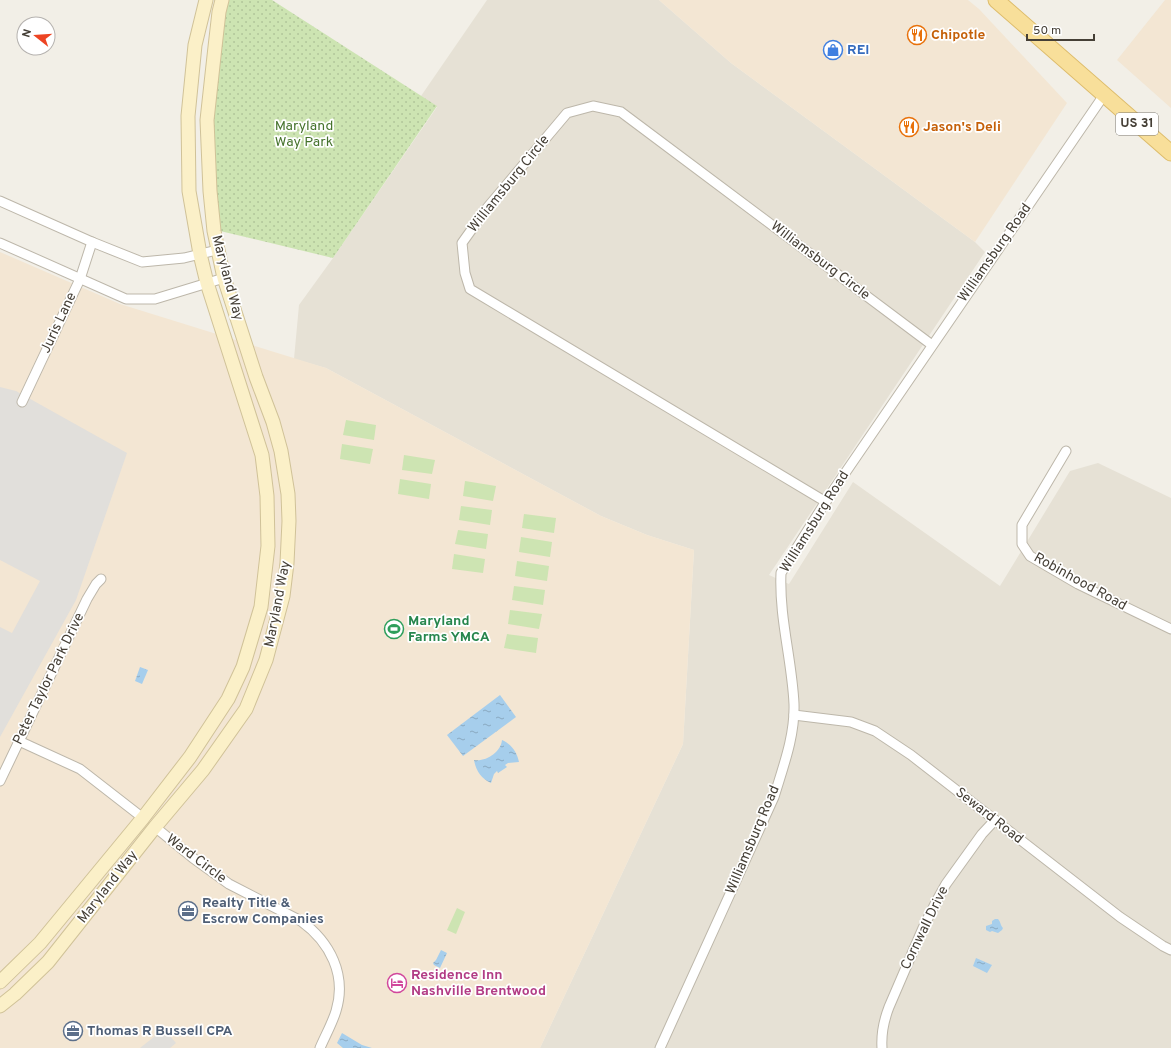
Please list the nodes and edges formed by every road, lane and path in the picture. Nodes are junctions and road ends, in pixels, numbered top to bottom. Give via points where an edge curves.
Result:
1 (206, 0) edge
2 (222, 0) edge
3 (996, 0) edge
4 (195, 45) junction
5 (215, 47) junction
6 (1104, 95) junction
7 (1171, 153) edge
8 (0, 201) edge
9 (92, 242) junction
10 (0, 243) edge
11 (217, 250) junction
12 (200, 254) junction
13 (224, 278) junction
14 (80, 279) junction
15 (207, 283) junction
16 (932, 345) junction
17 (22, 402) dead end
18 (276, 435) junction
19 (257, 439) junction
20 (1066, 451) dead end
21 (826, 502) junction
22 (268, 521) junction
23 (289, 521) junction
24 (101, 579) dead end
25 (1171, 629) edge
26 (228, 699) junction
27 (246, 709) junction
28 (794, 715) junction
29 (19, 741) junction
30 (0, 781) edge
31 (143, 818) junction
32 (995, 820) junction
33 (155, 827) junction
34 (1171, 950) edge
35 (0, 982) edge
36 (0, 1006) edge
37 (320, 1048) edge
38 (660, 1048) edge
39 (882, 1048) edge

1 - 4 main road, Maryland Way
2 - 5 main road, Maryland Way
3 - 6 main road, US 31
4 - 5 main road
4 - 12 main road, Maryland Way via 188,116 189,191
5 - 11 main road, Maryland Way via 207,120 210,191
6 - 7 main road, US 31
6 - 16 street, Williamsburg Road
8 - 9 street
9 - 12 street via 142,262
9 - 14 street, Juris Lane
10 - 14 street
11 - 12 street
11 - 13 main road, Maryland Way
12 - 15 main road, Maryland Way
13 - 15 street
13 - 18 main road, Maryland Way
14 - 15 street via 126,299 155,299
14 - 17 street, Juris Lane
15 - 19 main road, Maryland Way
16 - 21 street, Williamsburg Road
16 - 21 street, Williamsburg Circle via 621,112 593,106 567,113 487,208 462,243 464,273 470,289
18 - 19 main road
18 - 23 main road, Maryland Way via 288,494
19 - 22 main road, Maryland Way via 262,455
20 - 25 street, Robinhood Road via 1022,525 1022,544 1030,556 1078,584
21 - 28 street, Williamsburg Road via 781,574 782,612 791,670
22 - 23 main road
22 - 26 main road, Maryland Way via 268,546 261,607 243,667
23 - 27 main road, Maryland Way via 283,596 266,660
24 - 29 street, Peter Taylor Park Drive via 90,594
26 - 27 main road
26 - 31 main road, Maryland Way via 190,757
27 - 33 main road, Maryland Way via 204,770
28 - 32 street, Seward Road via 851,722 875,731 911,755
28 - 38 street, Williamsburg Road via 787,755 774,797
29 - 30 street, Peter Taylor Park Drive
29 - 31 street via 80,769
31 - 33 main road
31 - 35 main road, Maryland Way via 40,943
32 - 34 street, Seward Road via 1120,917
32 - 39 street, Cornwall Drive via 965,856 936,902 889,1007 882,1034
33 - 36 main road, Maryland Way via 48,962
33 - 37 street, Ward Circle via 230,884 301,921 323,941 335,965 339,988 336,1012

